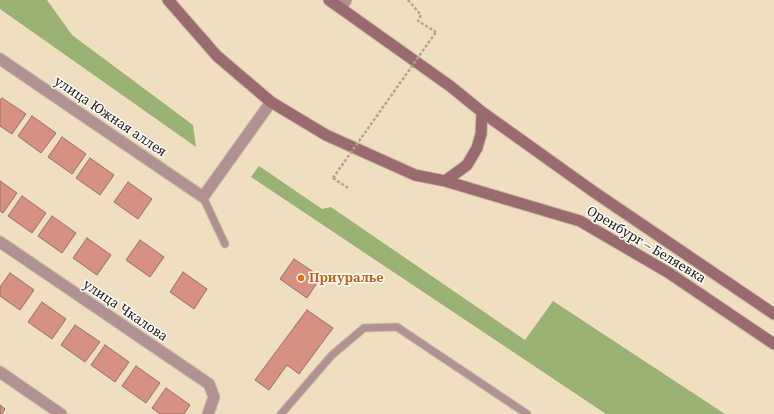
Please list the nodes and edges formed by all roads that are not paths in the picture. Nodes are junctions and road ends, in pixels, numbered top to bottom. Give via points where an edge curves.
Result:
1 (168, 0) edge
2 (329, 0) edge
3 (344, 4) edge
4 (0, 59) edge
5 (271, 102) junction
6 (482, 112) junction
7 (446, 181) junction
8 (203, 197) junction
9 (0, 242) edge
10 (225, 244) dead end
11 (774, 314) edge
12 (774, 344) edge
13 (0, 372) edge
14 (61, 414) edge
15 (208, 414) edge
16 (281, 414) edge
17 (527, 414) edge

1 - 5 main road, Оренбург – Беляевка via 218,56
2 - 3 main road, Оренбург – Беляевка
3 - 6 main road, Оренбург – Беляевка
4 - 8 street, улица Южная аллея
5 - 7 main road, Оренбург – Беляевка via 326,135 415,175
5 - 8 street
6 - 7 main road via 481,134 477,148 467,165
6 - 11 main road, Оренбург – Беляевка via 594,192
7 - 12 main road, Оренбург – Беляевка via 580,221 669,273
8 - 10 lane
9 - 15 street, улица Чкалова via 209,384 214,397
13 - 14 street
16 - 17 lane via 332,356 364,328 397,327

